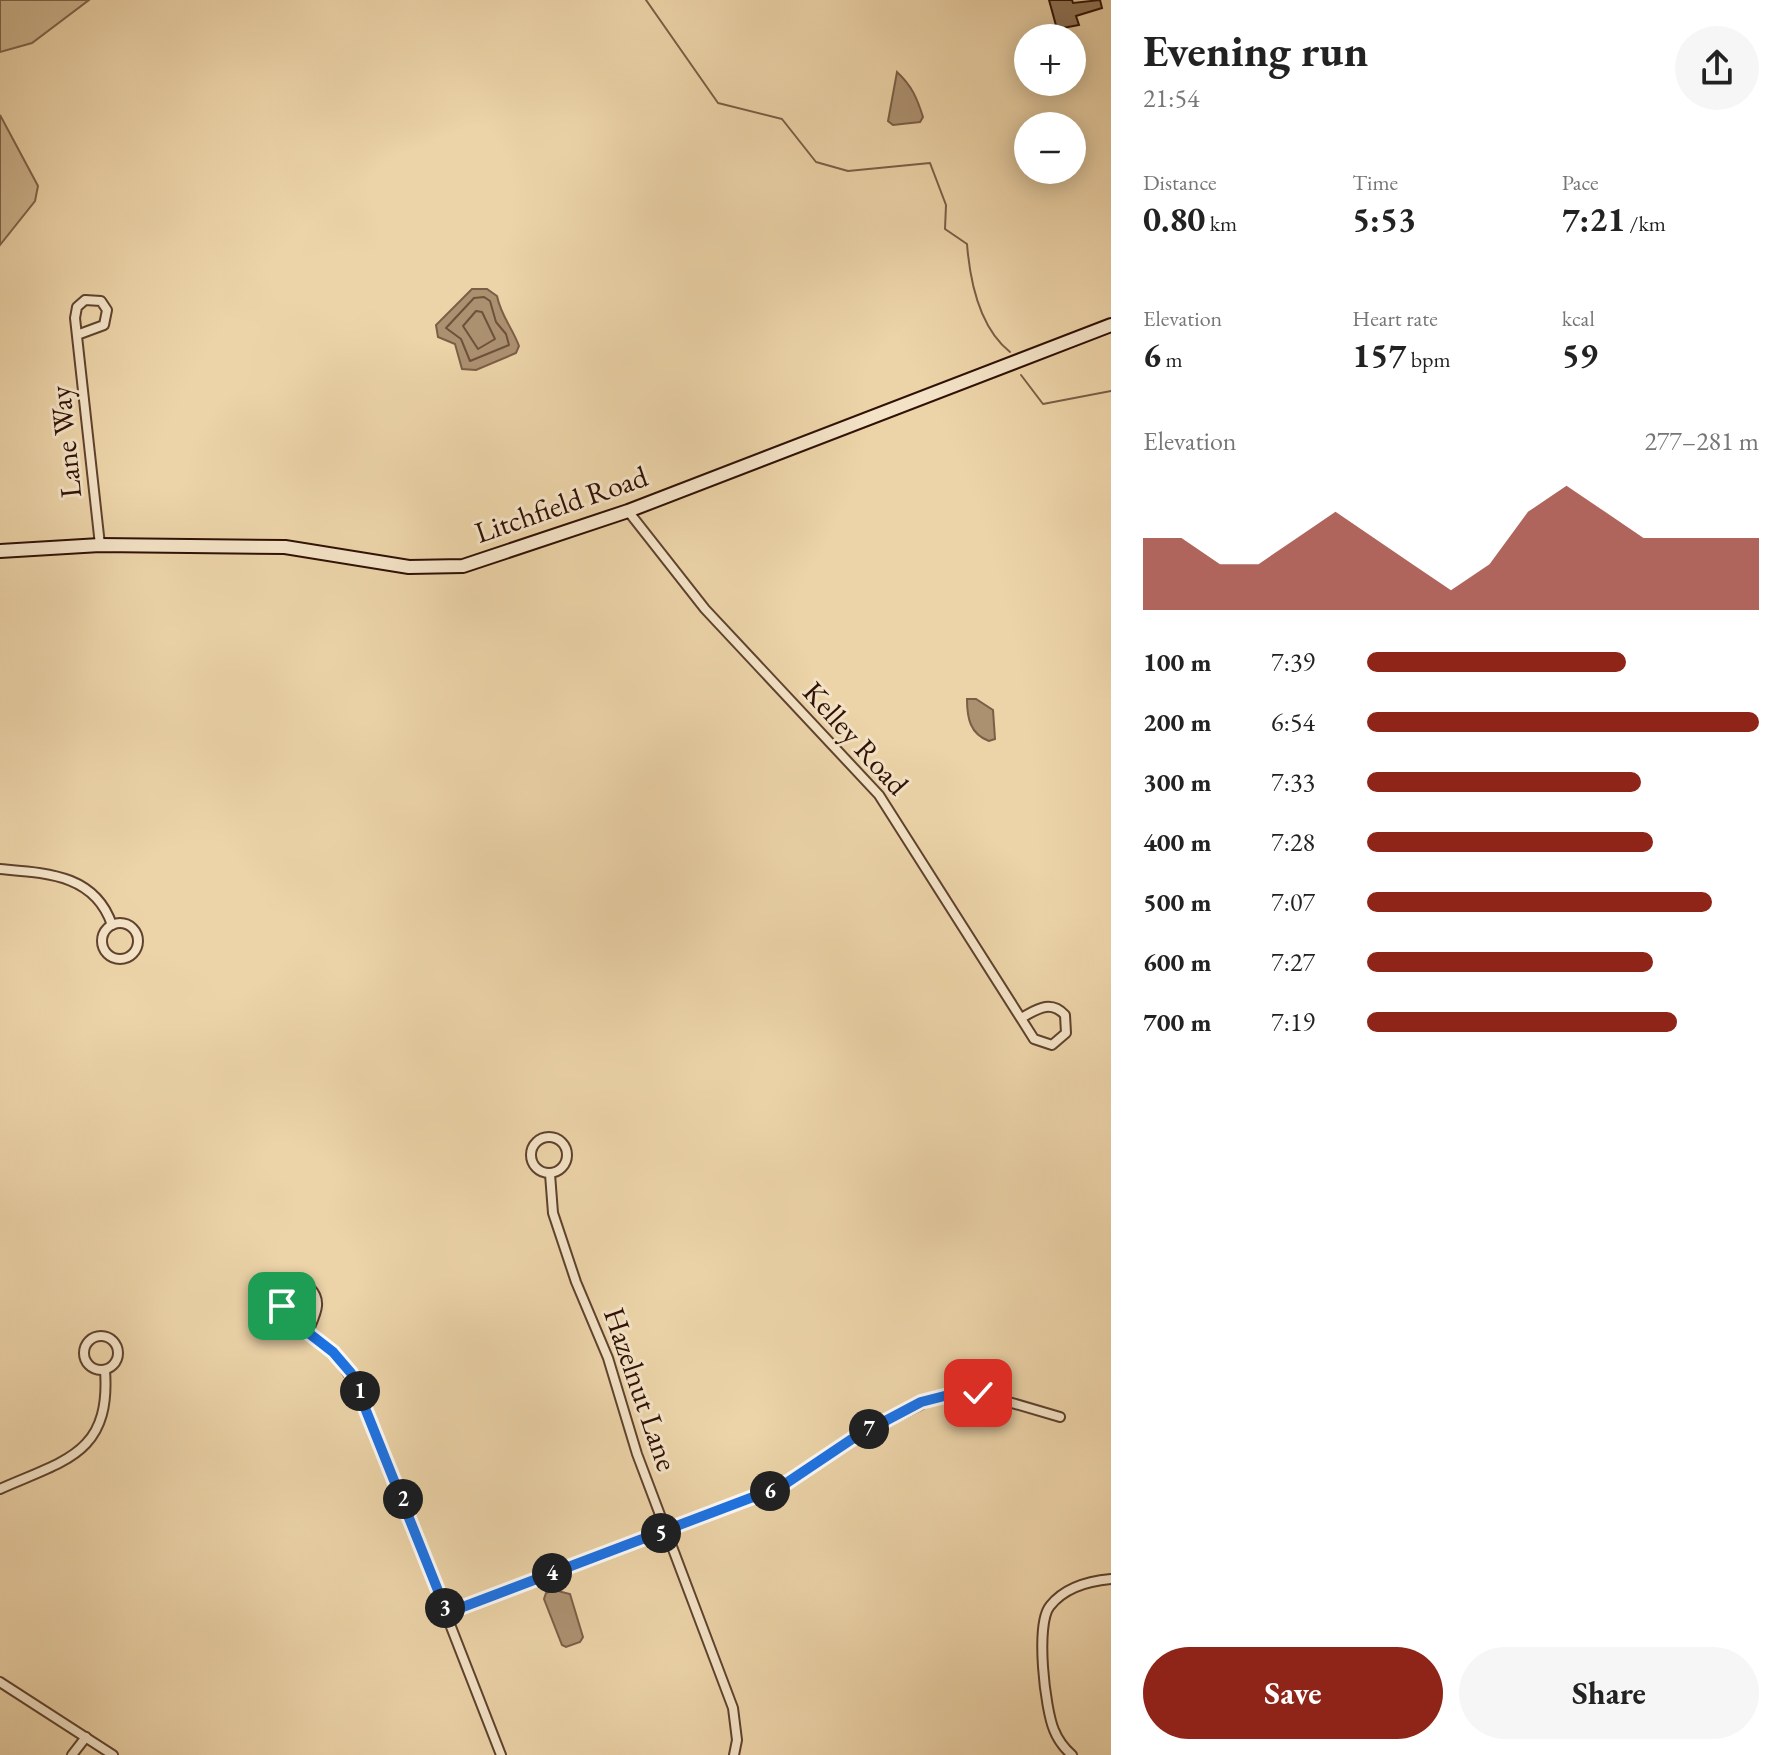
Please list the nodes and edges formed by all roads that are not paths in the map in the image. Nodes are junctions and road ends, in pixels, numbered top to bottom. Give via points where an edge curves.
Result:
1 (1111, 325) edge
2 (77, 335) junction
3 (628, 511) junction
4 (100, 545) junction
5 (0, 551) edge
6 (0, 869) edge
7 (112, 925) junction
8 (1021, 1018) junction
9 (550, 1174) junction
10 (308, 1332) junction
11 (105, 1370) junction
12 (1060, 1417) dead end
13 (0, 1489) edge
14 (666, 1531) junction
15 (1111, 1579) edge
16 (447, 1613) junction
17 (0, 1682) edge
18 (86, 1737) junction
19 (72, 1755) edge
20 (113, 1755) edge
21 (501, 1755) edge
22 (734, 1755) edge
23 (1072, 1755) edge

1 - 3 street, Litchfield Road
2 - 2 street, Lane Way via 77,307 90,298 101,301 108,315 104,325
2 - 4 street, Lane Way
3 - 4 street, Litchfield Road via 445,568 285,547
3 - 8 street, Kelley Road via 705,609 879,795
4 - 5 street, Litchfield Road
6 - 7 street via 51,874 86,887
7 - 7 street via 133,929 137,946 130,955 120,959 105,950 102,939
8 - 8 street, Kelley Road via 1034,1039 1045,1045 1063,1039 1068,1027 1065,1015 1055,1007 1042,1007
9 - 9 street, Hazelnut Lane via 564,1166 567,1155 560,1141 548,1137 533,1147 531,1159 538,1170
9 - 14 street, Hazelnut Lane via 556,1224
10 - 10 street via 282,1306 284,1294 293,1286 310,1288 317,1297
10 - 16 street via 351,1373
11 - 11 street via 119,1353 110,1338 99,1336 89,1341 84,1356 94,1369
11 - 13 street via 106,1402 95,1436 66,1460
12 - 14 street via 978,1393 938,1396 855,1437 782,1486
14 - 16 street
14 - 22 street, Hazelnut Lane via 733,1708
15 - 23 street via 1068,1591 1050,1605 1044,1620 1051,1722
16 - 21 street
17 - 18 street
18 - 19 street
18 - 20 street

